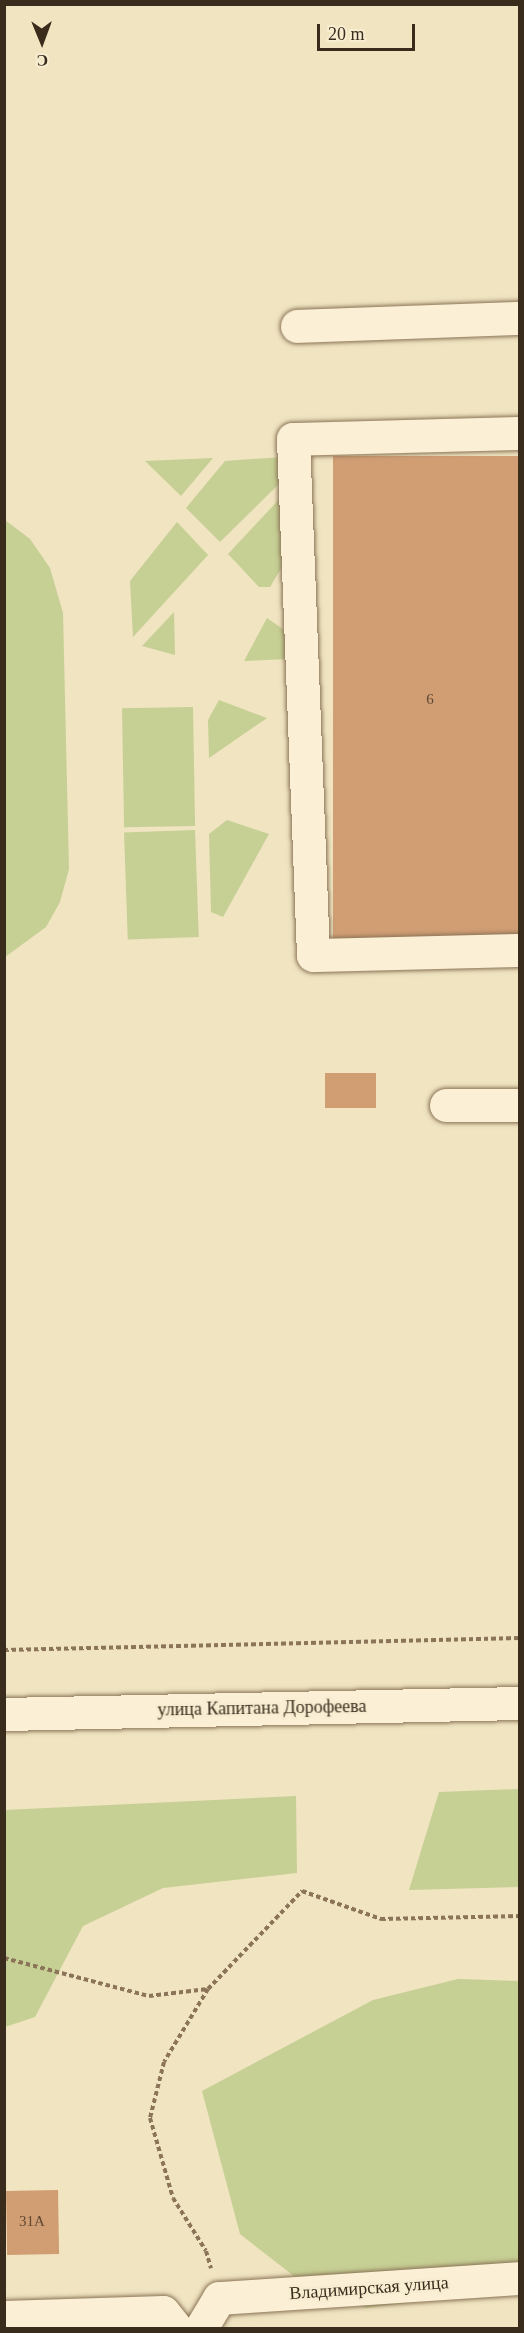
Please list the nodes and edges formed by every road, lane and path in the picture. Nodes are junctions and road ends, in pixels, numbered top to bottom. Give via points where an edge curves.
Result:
1 (519, 318) edge
2 (297, 326) dead end
3 (519, 433) edge
4 (519, 950) edge
5 (446, 1105) dead end
6 (519, 1105) edge
7 (519, 1638) edge
8 (4, 1650) edge
9 (519, 1703) edge
10 (4, 1714) edge
11 (519, 1916) edge
12 (4, 1958) edge
13 (208, 1989) junction
14 (519, 2278) edge
15 (219, 2298) junction
16 (4, 2316) edge
17 (176, 2328) edge
18 (201, 2328) edge

1 - 2 street
3 - 4 street via 293,439 313,955
5 - 6 street
7 - 8 path
9 - 10 street, улица Капитана Дорофеева
11 - 13 path via 381,1919 302,1891
12 - 13 path via 149,1996
13 - 15 path via 164,2062 150,2118 173,2198 206,2251
14 - 15 street, Владимирская улица
15 - 18 street
16 - 17 street via 163,2312

